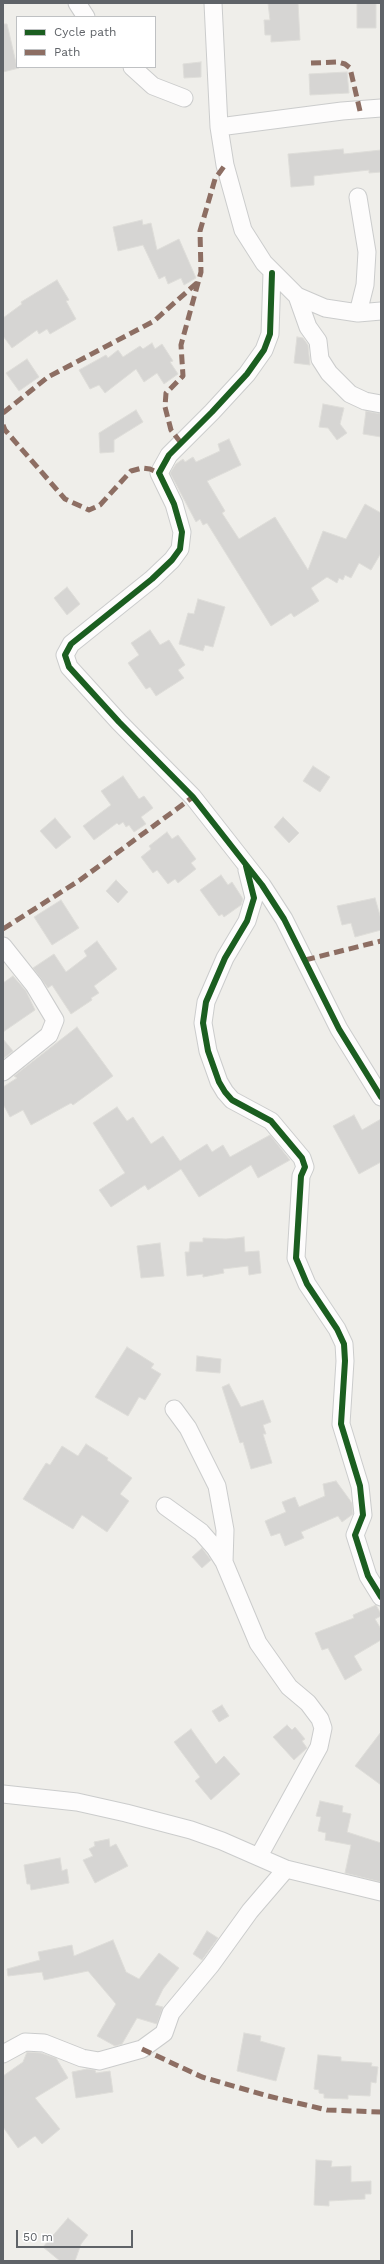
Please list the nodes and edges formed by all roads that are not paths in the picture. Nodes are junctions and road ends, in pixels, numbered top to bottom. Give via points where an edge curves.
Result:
1 (77, 3) edge
2 (213, 3) edge
3 (85, 16) edge
4 (133, 68) edge
5 (184, 98) dead end
6 (381, 108) edge
7 (219, 127) junction
8 (358, 198) dead end
9 (272, 273) junction
10 (297, 296) junction
11 (381, 311) edge
12 (358, 313) junction
13 (381, 404) edge
14 (244, 860) junction
15 (3, 946) edge
16 (3, 1072) edge
17 (381, 1097) edge
18 (174, 1409) dead end
19 (165, 1506) dead end
20 (224, 1562) junction
21 (381, 1596) edge
22 (3, 1794) edge
23 (258, 1856) junction
24 (286, 1869) junction
25 (381, 1892) edge
26 (3, 2054) edge

1 - 3 street
2 - 7 street
4 - 5 street via 153,86
6 - 7 street
7 - 9 street via 226,166 243,230
8 - 12 street via 367,252 365,285
9 - 10 street
9 - 14 street via 270,334 264,350 247,374 168,456 159,473 174,504 182,532 180,548 172,560 152,579 71,644 66,655 69,666 193,797
10 - 12 street via 325,308
10 - 13 street via 308,327 318,341 320,359 329,373 350,394 365,401
11 - 12 street
14 - 17 street via 284,919 329,1010
14 - 21 street via 254,898 248,921 225,958 206,1002 203,1023 208,1051 225,1092 232,1100 271,1120 302,1158 305,1167 301,1176 296,1258 307,1284 344,1344 341,1424 360,1486 362,1515 355,1535 368,1576
15 - 16 street via 34,985 55,1020 49,1034
18 - 20 street via 188,1428 217,1486 225,1530
19 - 20 street via 201,1532
20 - 23 street via 258,1643 289,1687 308,1703 320,1719 323,1728 319,1747
22 - 23 street via 77,1802 126,1813 191,1830
23 - 24 street
24 - 25 street
24 - 26 street via 171,2013 164,2033 142,2049 99,2061 82,2058 44,2043 25,2042

